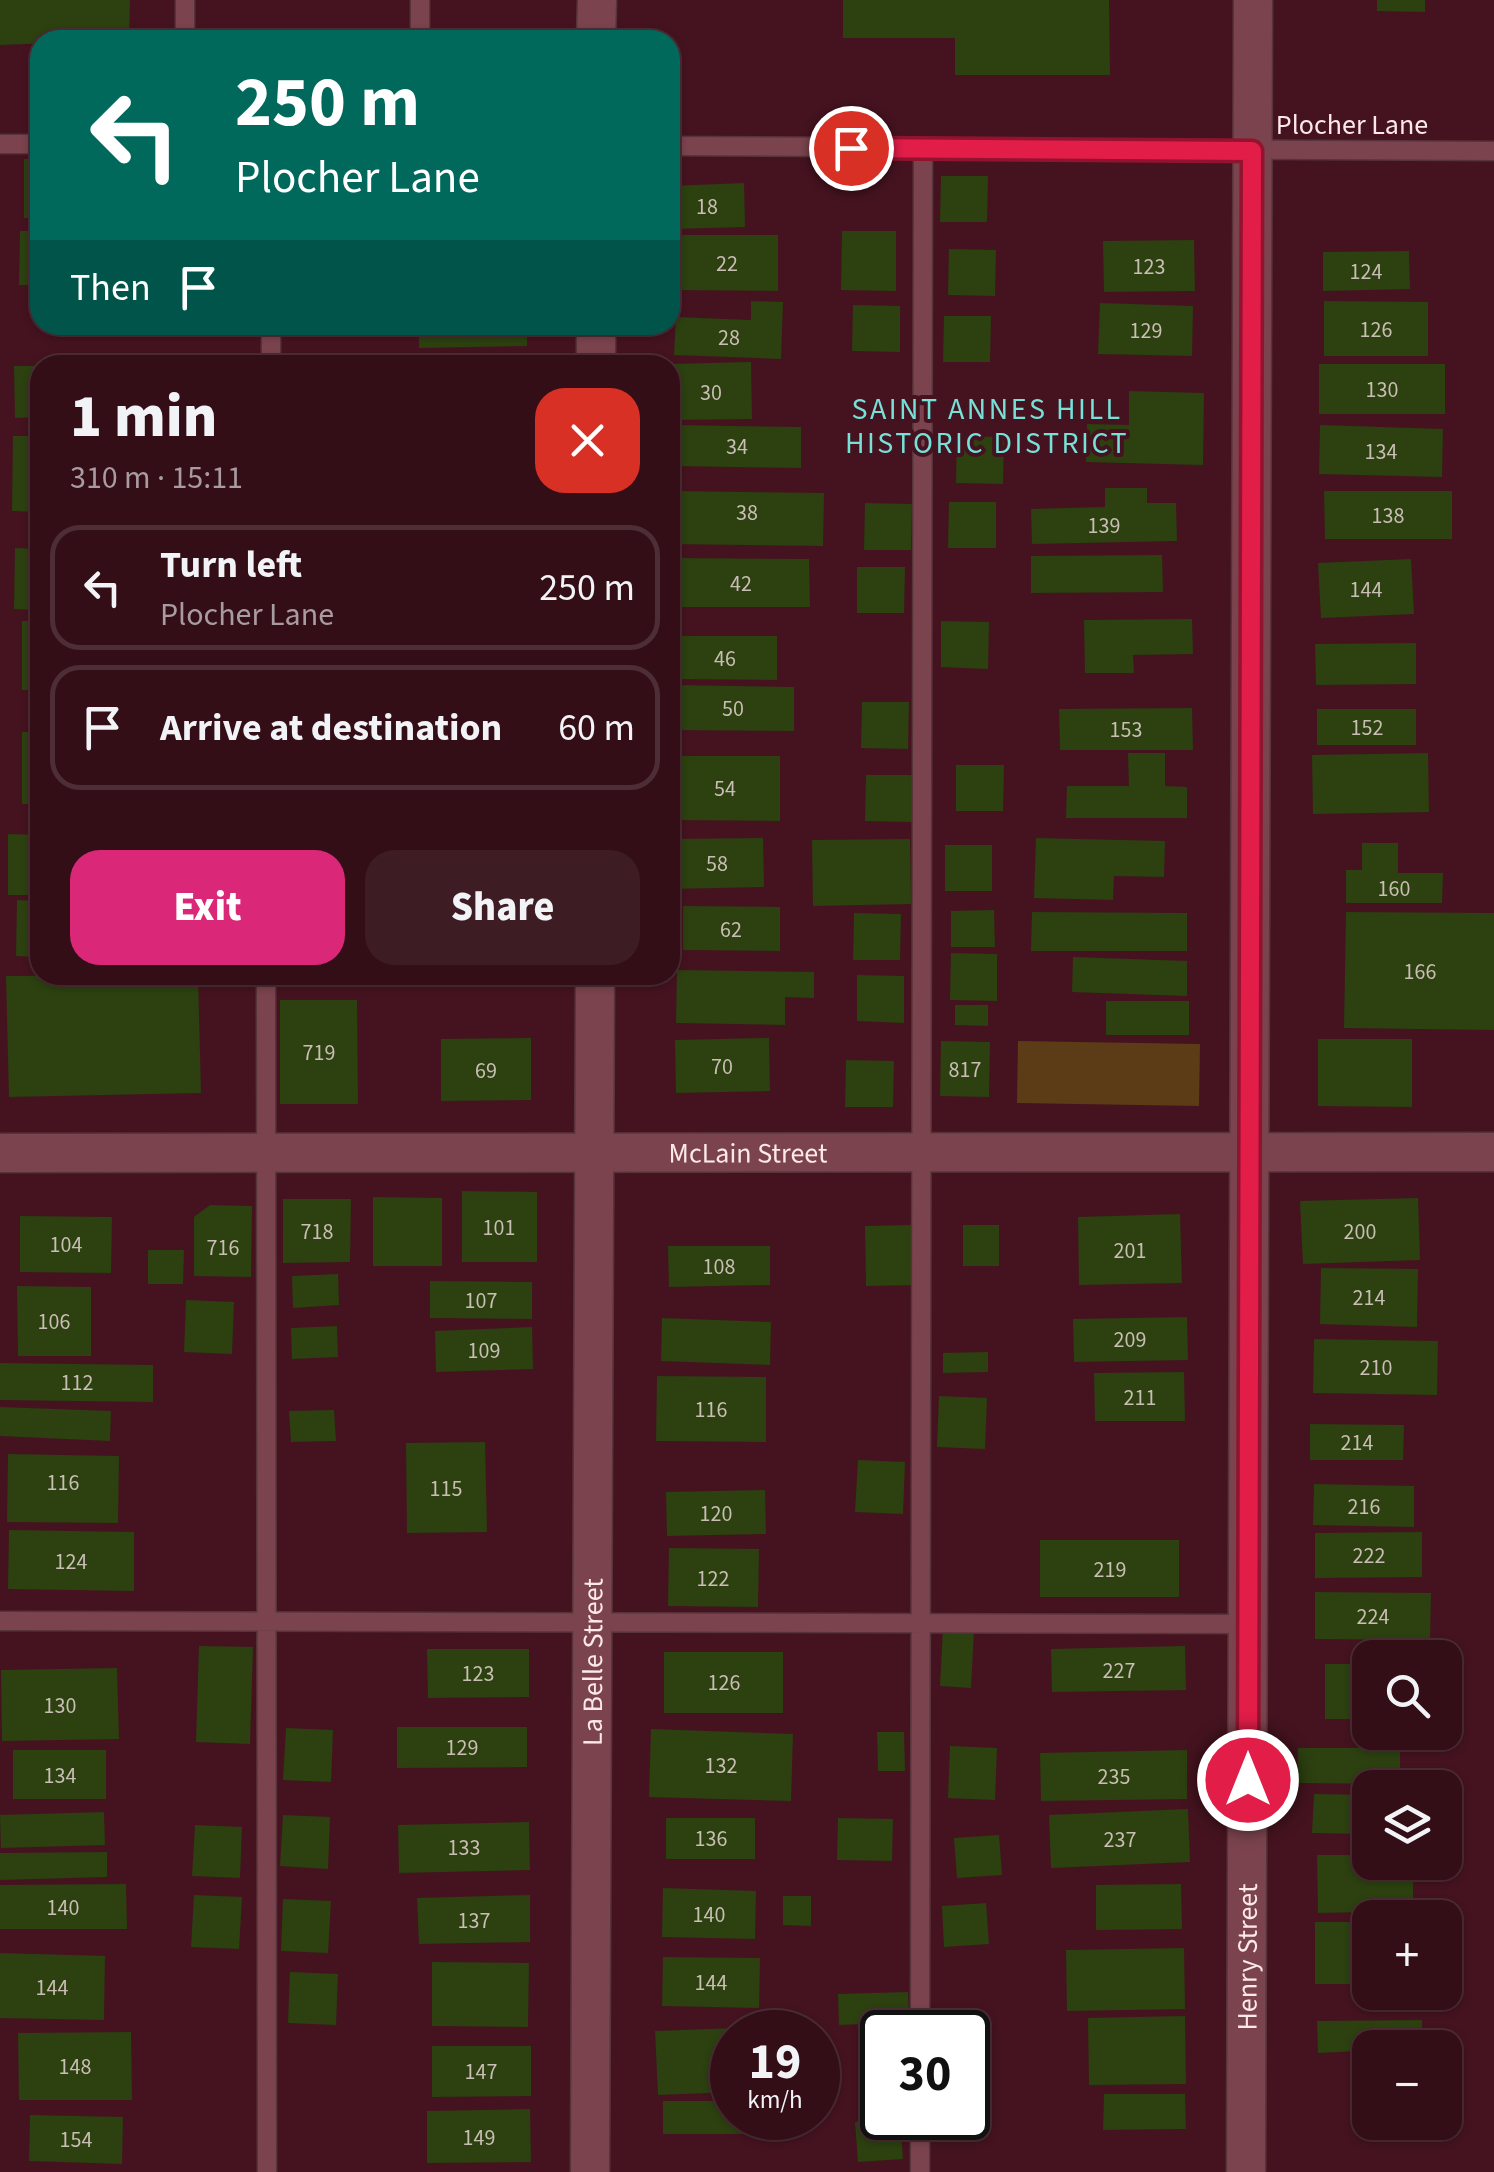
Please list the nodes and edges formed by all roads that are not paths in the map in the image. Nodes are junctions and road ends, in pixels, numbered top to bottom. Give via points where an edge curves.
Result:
1 (185, 0) edge
2 (420, 0) edge
3 (597, 0) edge
4 (1253, 0) edge
5 (184, 30) edge
6 (420, 30) edge
7 (596, 30) edge
8 (0, 144) edge
9 (30, 144) edge
10 (680, 146) edge
11 (923, 148) junction
12 (1252, 151) junction
13 (1494, 151) edge
14 (266, 985) edge
15 (595, 985) edge
16 (1250, 1152) junction
17 (1494, 1152) edge
18 (0, 1153) edge
19 (264, 1154) junction
20 (595, 1154) junction
21 (921, 1154) junction
22 (0, 1621) edge
23 (265, 1621) junction
24 (593, 1621) junction
25 (921, 1622) junction
26 (1248, 1624) junction
27 (920, 2010) edge
28 (920, 2140) edge
29 (267, 2172) edge
30 (590, 2172) edge
31 (920, 2172) edge
32 (1246, 2172) edge

1 - 5 lane
2 - 6 lane
3 - 7 street
4 - 12 street, Henry Street
8 - 9 lane
10 - 11 lane, Plocher Lane
11 - 12 lane, Plocher Lane
11 - 21 lane
12 - 13 lane, Plocher Lane
12 - 16 street, Henry Street
14 - 19 lane
15 - 20 street, La Belle Street
16 - 17 street, McLain Street
16 - 21 street, McLain Street
16 - 26 street, Henry Street
18 - 19 street, McLain Street
19 - 20 street, McLain Street
19 - 23 lane
20 - 21 street, McLain Street
20 - 24 street, La Belle Street
21 - 25 lane
22 - 23 lane
23 - 24 lane
23 - 29 lane
24 - 25 lane
24 - 30 street, La Belle Street
25 - 26 lane
25 - 27 lane
26 - 32 street, Henry Street
28 - 31 lane

